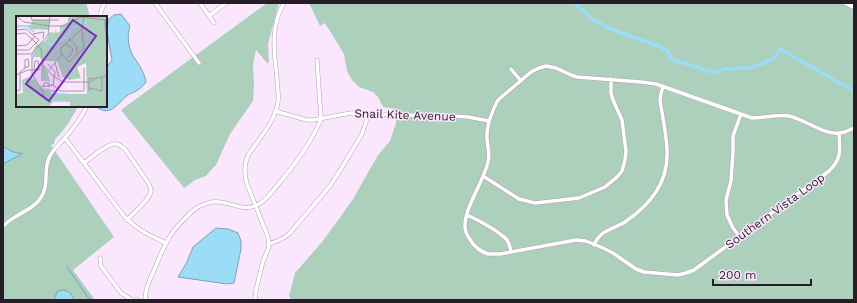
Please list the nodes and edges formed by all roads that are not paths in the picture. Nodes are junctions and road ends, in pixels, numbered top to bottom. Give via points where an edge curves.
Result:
1 (105, 3) edge
2 (155, 3) edge
3 (200, 3) edge
4 (226, 3) edge
5 (284, 3) edge
6 (846, 3) edge
7 (854, 6) edge
8 (100, 16) edge
9 (209, 16) junction
10 (214, 23) dead end
11 (317, 60) dead end
12 (199, 63) dead end
13 (511, 69) dead end
14 (611, 79) junction
15 (521, 81) junction
16 (663, 87) junction
17 (86, 107) edge
18 (275, 111) junction
19 (367, 114) junction
20 (741, 114) junction
21 (321, 119) junction
22 (490, 121) junction
23 (854, 128) edge
24 (839, 133) junction
25 (65, 138) junction
26 (84, 164) junction
27 (483, 176) junction
28 (256, 206) junction
29 (467, 215) junction
30 (127, 220) junction
31 (3, 226) edge
32 (740, 237) junction
33 (166, 243) junction
34 (268, 244) junction
35 (594, 244) junction
36 (511, 252) junction
37 (100, 258) dead end
38 (138, 300) edge
39 (145, 300) edge
40 (255, 300) edge

1 - 8 street
2 - 12 street
3 - 9 street
4 - 9 street
5 - 18 street via 274,33 278,89
6 - 7 street
9 - 10 street
11 - 21 street
13 - 15 street
14 - 15 street, Southern Vista Loop via 577,77 546,66 531,72
14 - 16 street, Southern Vista Loop
14 - 27 street via 611,93 622,120 626,160 622,171 604,187 579,198 535,203 519,199
15 - 22 street, Southern Vista Loop via 498,100
16 - 20 street, Southern Vista Loop
16 - 35 street via 660,101 667,150 666,165 659,189 647,204 624,222 605,231
17 - 25 street
18 - 21 street, Snail Kite Avenue via 307,120
18 - 28 street via 246,161 246,181
19 - 21 street, Snail Kite Avenue via 351,113
19 - 22 street, Snail Kite Avenue via 453,116
19 - 34 street via 362,134 330,186 289,234
20 - 24 street, Southern Vista Loop via 752,118 789,116 822,130
20 - 32 street via 733,136 731,181 726,200 727,215
21 - 28 street via 292,168
22 - 27 street, Southern Vista Loop via 486,135 490,154
23 - 24 street
24 - 32 street, Southern Vista Loop via 840,153 835,165
25 - 26 street
25 - 31 street via 56,146 49,158 45,190 40,199 30,209
26 - 30 street
26 - 30 street via 113,144 125,149 151,190 146,200
27 - 29 street, Southern Vista Loop
28 - 33 street via 246,208 222,202 202,205 176,228
28 - 34 street via 268,237
29 - 36 street via 501,234 510,244
29 - 36 street, Southern Vista Loop via 465,228 468,237 480,250 488,254
30 - 33 street via 140,230
32 - 35 street, Southern Vista Loop via 694,270 678,275 644,272
33 - 39 street via 147,286
34 - 40 street
35 - 36 street, Southern Vista Loop via 576,240
37 - 38 street via 101,266 121,293 132,300

